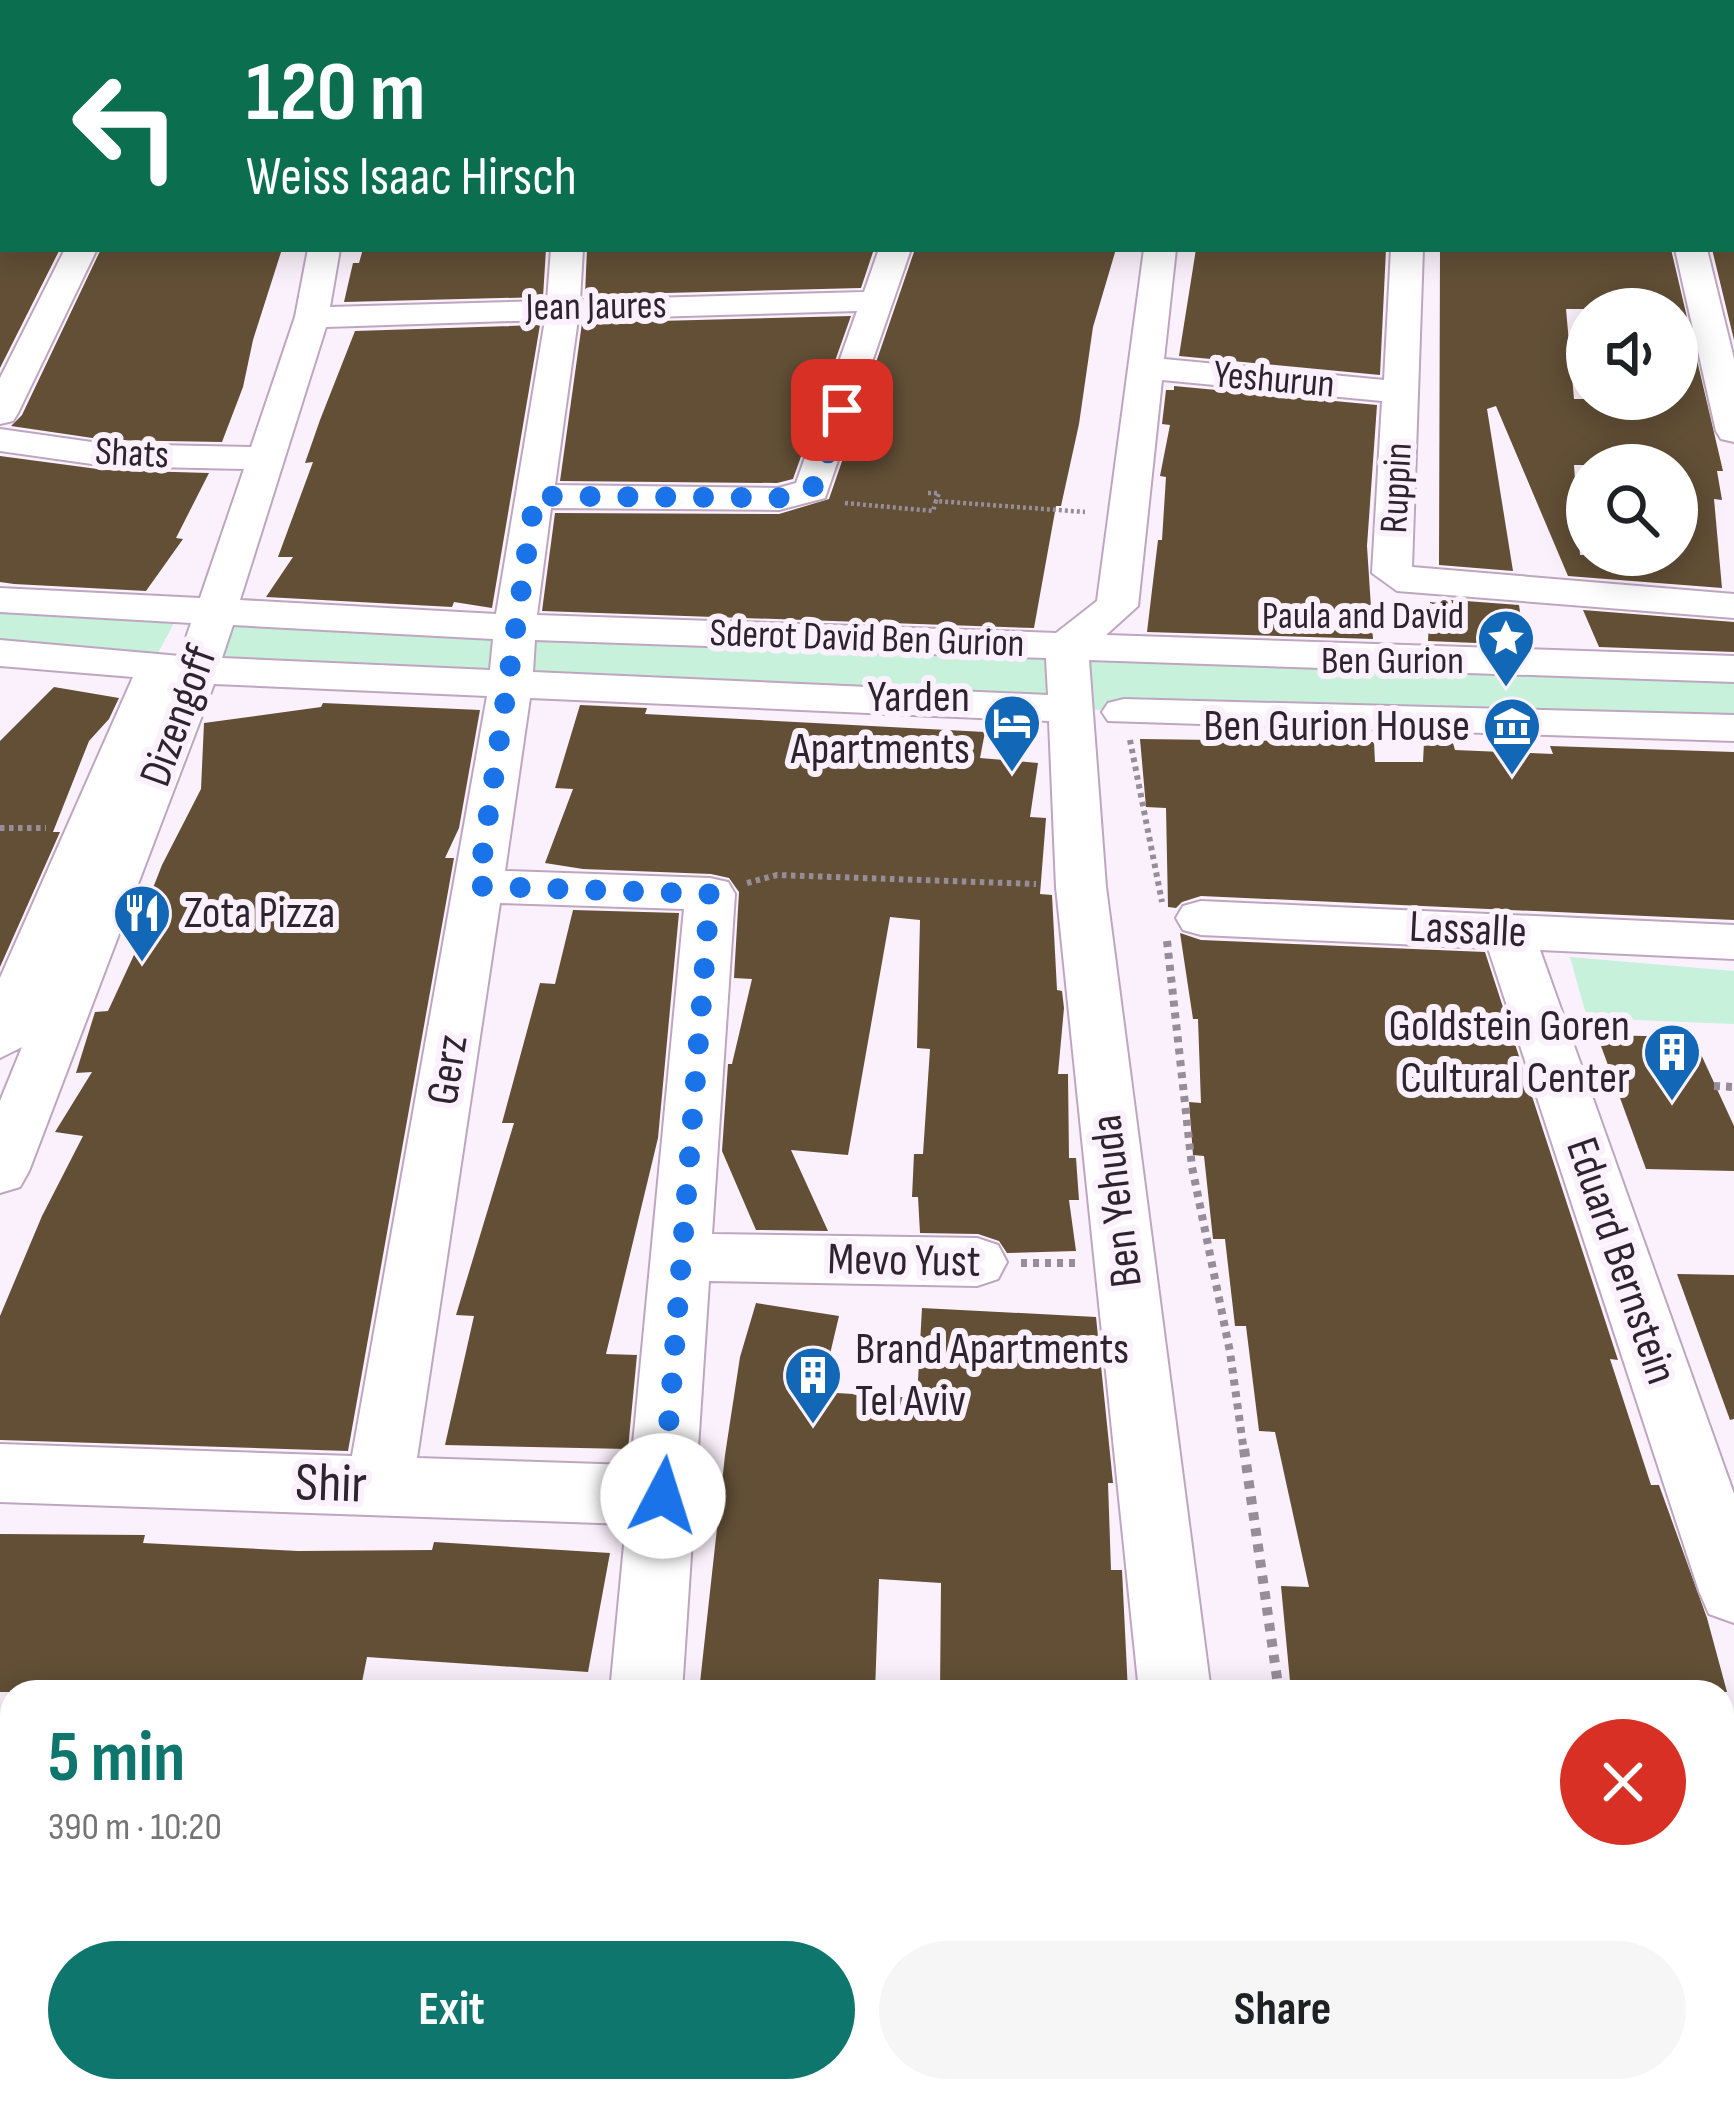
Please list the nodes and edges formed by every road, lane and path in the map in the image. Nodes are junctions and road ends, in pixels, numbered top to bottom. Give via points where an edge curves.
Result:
1 (80, 252) edge
2 (324, 252) edge
3 (567, 252) edge
4 (894, 252) edge
5 (1160, 252) edge
6 (1407, 252) edge
7 (1692, 252) edge
8 (880, 301) junction
9 (564, 307) junction
10 (312, 317) junction
11 (1145, 368) junction
12 (1402, 392) junction
13 (0, 412) edge
14 (1734, 431) edge
15 (0, 440) edge
16 (266, 458) junction
17 (928, 493) dead end
18 (535, 496) junction
19 (829, 496) junction
20 (936, 500) junction
21 (1085, 512) dead end
22 (1543, 594) junction
23 (0, 600) edge
24 (1734, 606) edge
25 (216, 612) junction
26 (1067, 645) junction
27 (0, 653) edge
28 (512, 654) junction
29 (1567, 662) junction
30 (178, 668) junction
31 (1734, 669) edge
32 (1098, 711) junction
33 (1734, 728) edge
34 (478, 886) junction
35 (1081, 887) junction
36 (710, 894) junction
37 (1178, 924) junction
38 (1508, 932) junction
39 (1734, 942) edge
40 (0, 1039) edge
41 (1714, 1086) dead end
42 (1734, 1087) edge
43 (0, 1171) edge
44 (683, 1257) junction
45 (977, 1262) joint
46 (1124, 1264) junction
47 (0, 1473) edge
48 (380, 1485) junction
49 (663, 1496) junction
50 (1734, 1591) edge
51 (647, 1680) edge
52 (1174, 1680) edge
53 (1277, 1680) edge

1 - 13 street
2 - 10 street, Dizengoff
3 - 9 street, Gerz
4 - 8 street
5 - 11 street
6 - 12 street, Ruppin
7 - 14 street
8 - 9 street, Jean Jaures
8 - 19 street
9 - 10 street, Jean Jaures
9 - 18 street, Gerz
10 - 16 street, Dizengoff
11 - 12 street, Yeshurun
11 - 26 street via 1117,606
12 - 22 street, Ruppin via 1392,573 1412,583
15 - 16 street, Shats via 106,455
16 - 25 street, Dizengoff
17 - 20 path via 939,493
18 - 19 street
18 - 28 street, Gerz
19 - 20 path via 933,511
20 - 21 path
22 - 24 street
22 - 29 street
23 - 25 street, Sderot David Ben Gurion
25 - 28 street, Sderot David Ben Gurion
25 - 30 street, Dizengoff
26 - 28 street, Sderot David Ben Gurion
26 - 29 street, Sderot David Ben Gurion
26 - 32 street, Ben Yehuda
27 - 30 street, Sderot David Ben Gurion
28 - 30 street, Sderot David Ben Gurion
28 - 32 street, Sderot David Ben Gurion
28 - 34 street, Gerz
29 - 31 street, Sderot David Ben Gurion
30 - 40 street, Dizengoff
30 - 43 street, Dizengoff
32 - 33 street, Sderot David Ben Gurion
32 - 35 street, Ben Yehuda
32 - 37 path
34 - 36 street
34 - 48 street, Gerz
35 - 36 path via 777,875
35 - 46 street, Ben Yehuda
36 - 44 street
37 - 38 street, Lassalle
37 - 53 path via 1192,1168 1230,1352
38 - 39 street, Lassalle
38 - 50 street, Eduard Bernstein
41 - 42 path
44 - 45 street, Mevo Yust
44 - 49 street
45 - 46 path, Mevo Yust
46 - 52 street, Ben Yehuda
47 - 48 street, Shir
48 - 49 street, Shir
49 - 51 street

